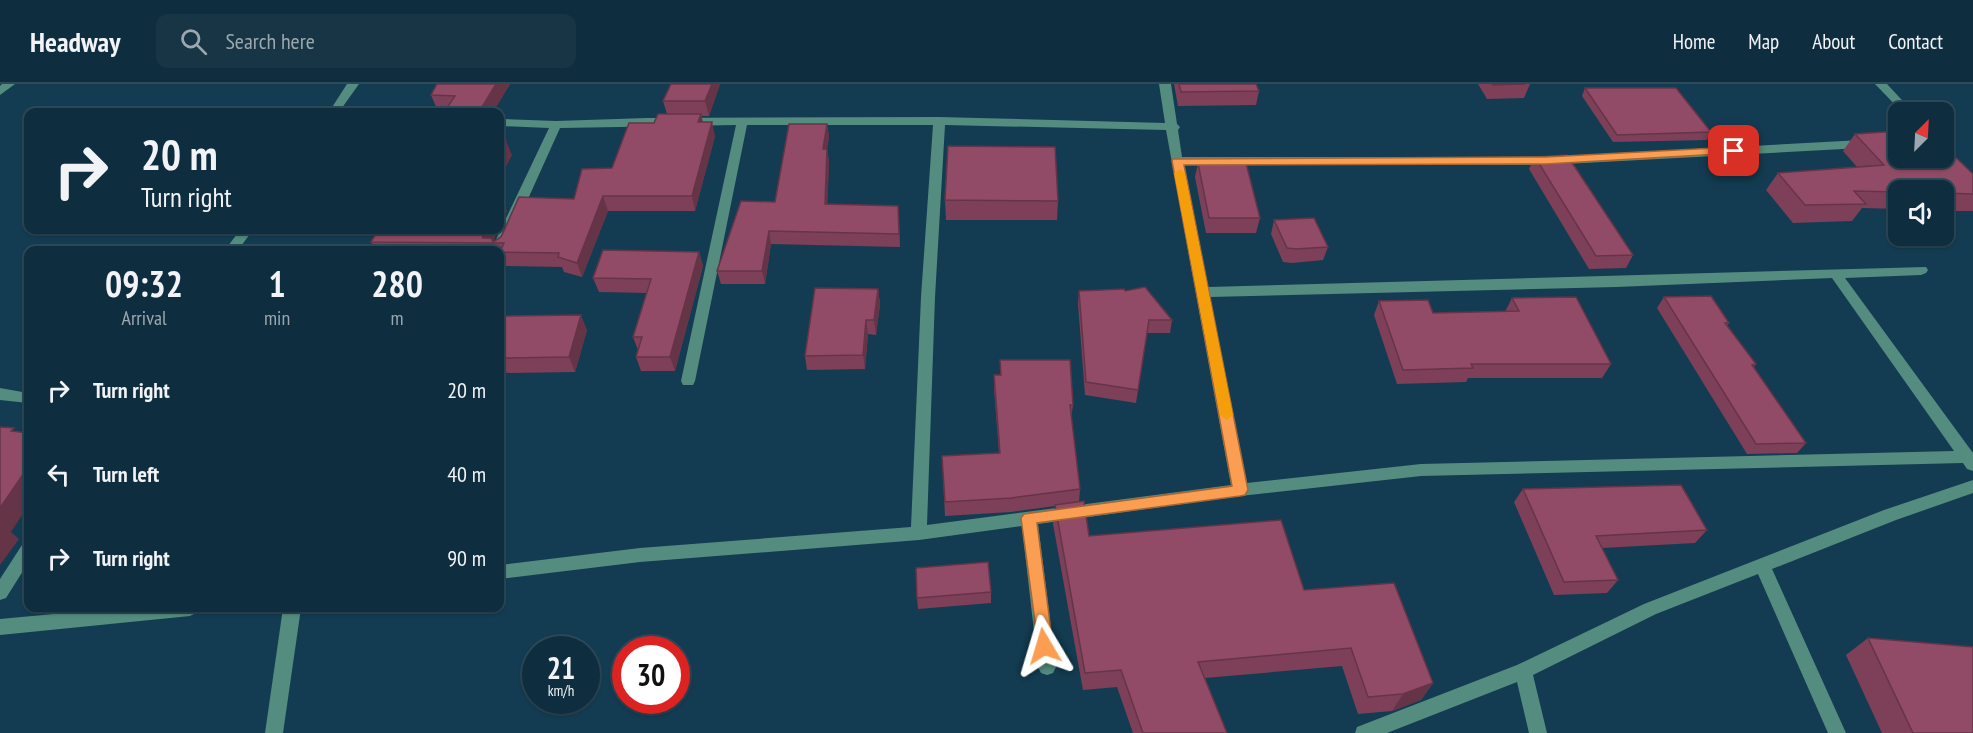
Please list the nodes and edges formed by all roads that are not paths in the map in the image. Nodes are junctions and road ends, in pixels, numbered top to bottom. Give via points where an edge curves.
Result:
1 (9, 84) edge
2 (353, 84) edge
3 (1166, 84) edge
4 (1881, 84) edge
5 (0, 92) edge
6 (1898, 102) edge
7 (337, 108) edge
8 (939, 121) junction
9 (504, 122) edge
10 (742, 123) junction
11 (556, 125) junction
12 (1174, 127) junction
13 (1888, 143) edge
14 (1177, 161) junction
15 (244, 234) edge
16 (234, 246) edge
17 (500, 246) edge
18 (1921, 270) dead end
19 (1835, 273) junction
20 (1204, 292) junction
21 (688, 381) dead end
22 (0, 394) edge
23 (24, 398) edge
24 (1970, 461) edge
25 (1973, 486) edge
26 (1240, 490) junction
27 (1029, 518) junction
28 (919, 533) junction
29 (24, 556) edge
30 (1762, 565) junction
31 (504, 572) edge
32 (0, 592) edge
33 (150, 612) edge
34 (291, 612) edge
35 (0, 627) edge
36 (1047, 667) dead end
37 (1523, 671) junction
38 (274, 733) edge
39 (1364, 733) edge
40 (1538, 733) edge
41 (1837, 733) edge

1 - 5 street
2 - 7 street
3 - 12 street
4 - 6 street
8 - 10 street
8 - 12 street
8 - 28 street
9 - 11 street
10 - 11 street
10 - 21 street
11 - 17 street
12 - 14 street
13 - 14 street via 1546,161
14 - 20 street
15 - 16 street
18 - 19 street
19 - 20 street
19 - 24 street
20 - 26 street
22 - 23 street
24 - 26 street via 1421,470
25 - 30 street
26 - 27 street
27 - 28 street
27 - 36 street
28 - 31 street via 640,555
29 - 32 street
30 - 37 street via 1650,609
30 - 41 street
33 - 35 street
34 - 38 street
37 - 39 street
37 - 40 street

